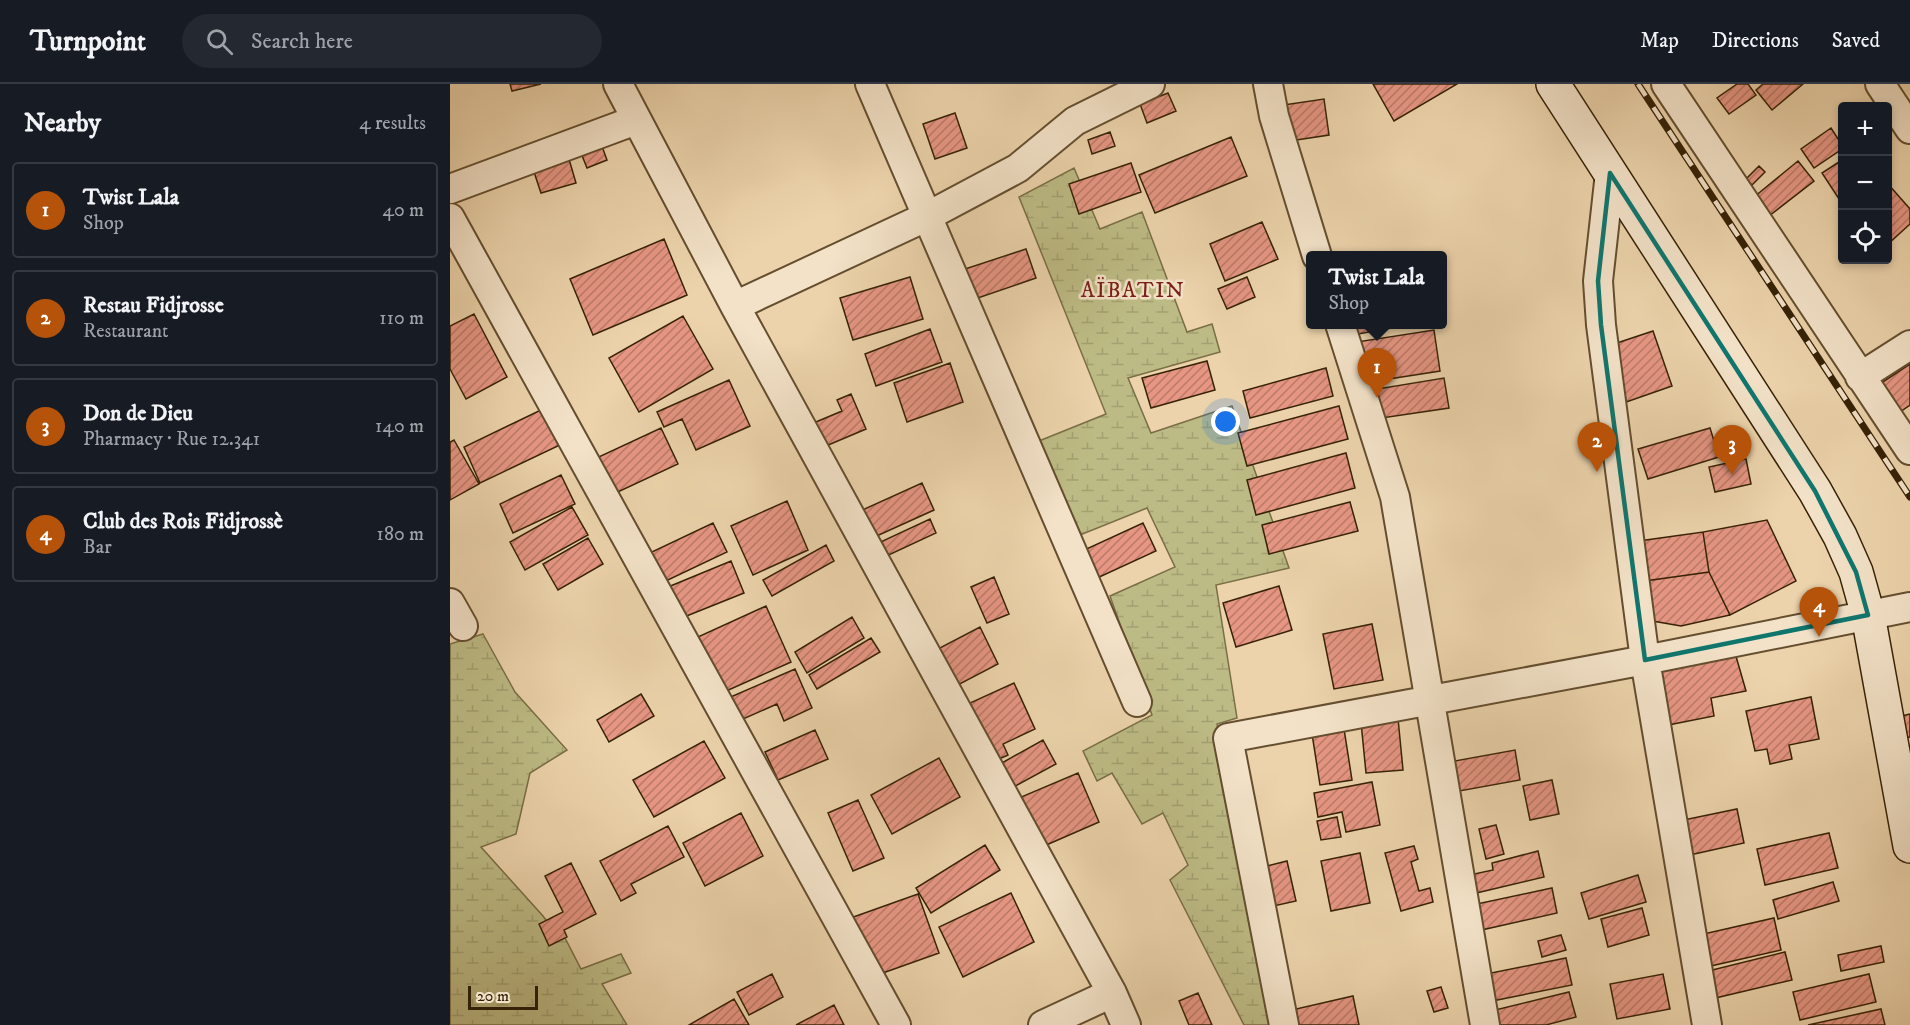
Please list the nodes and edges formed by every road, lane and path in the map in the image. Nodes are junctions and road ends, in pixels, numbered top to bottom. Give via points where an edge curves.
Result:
1 (618, 84) edge
2 (870, 84) edge
3 (1150, 84) edge
4 (1268, 84) edge
5 (1553, 84) edge
6 (1666, 84) edge
7 (1880, 84) edge
8 (636, 120) junction
9 (1910, 129) edge
10 (1610, 173) junction
11 (450, 189) edge
12 (928, 216) junction
13 (450, 218) edge
14 (1316, 251) edge
15 (735, 306) junction
16 (1342, 329) edge
17 (1910, 345) edge
18 (1860, 377) junction
19 (1910, 450) edge
20 (1910, 607) edge
21 (1868, 615) junction
22 (1645, 660) junction
23 (1430, 700) junction
24 (1137, 702) dead end
25 (1910, 846) edge
26 (1112, 993) junction
27 (896, 1025) edge
28 (1043, 1025) edge
29 (1126, 1025) edge
30 (1284, 1025) edge
31 (1485, 1025) edge
32 (1707, 1025) edge

1 - 8 street
2 - 12 street
3 - 12 street via 1075,121 1018,168
4 - 14 street via 1274,116
5 - 10 main road
6 - 18 street
7 - 9 street
8 - 11 street
8 - 15 street
10 - 21 main road via 1815,491 1856,572
10 - 22 street via 1598,281 1601,326
12 - 15 street
12 - 24 street
13 - 27 street
15 - 26 street
16 - 23 street via 1395,497
17 - 18 street
18 - 19 street
20 - 21 street
21 - 22 street
21 - 25 main road
22 - 23 street
22 - 32 street
23 - 30 street via 1228,738
23 - 31 street
26 - 28 street
26 - 29 street

